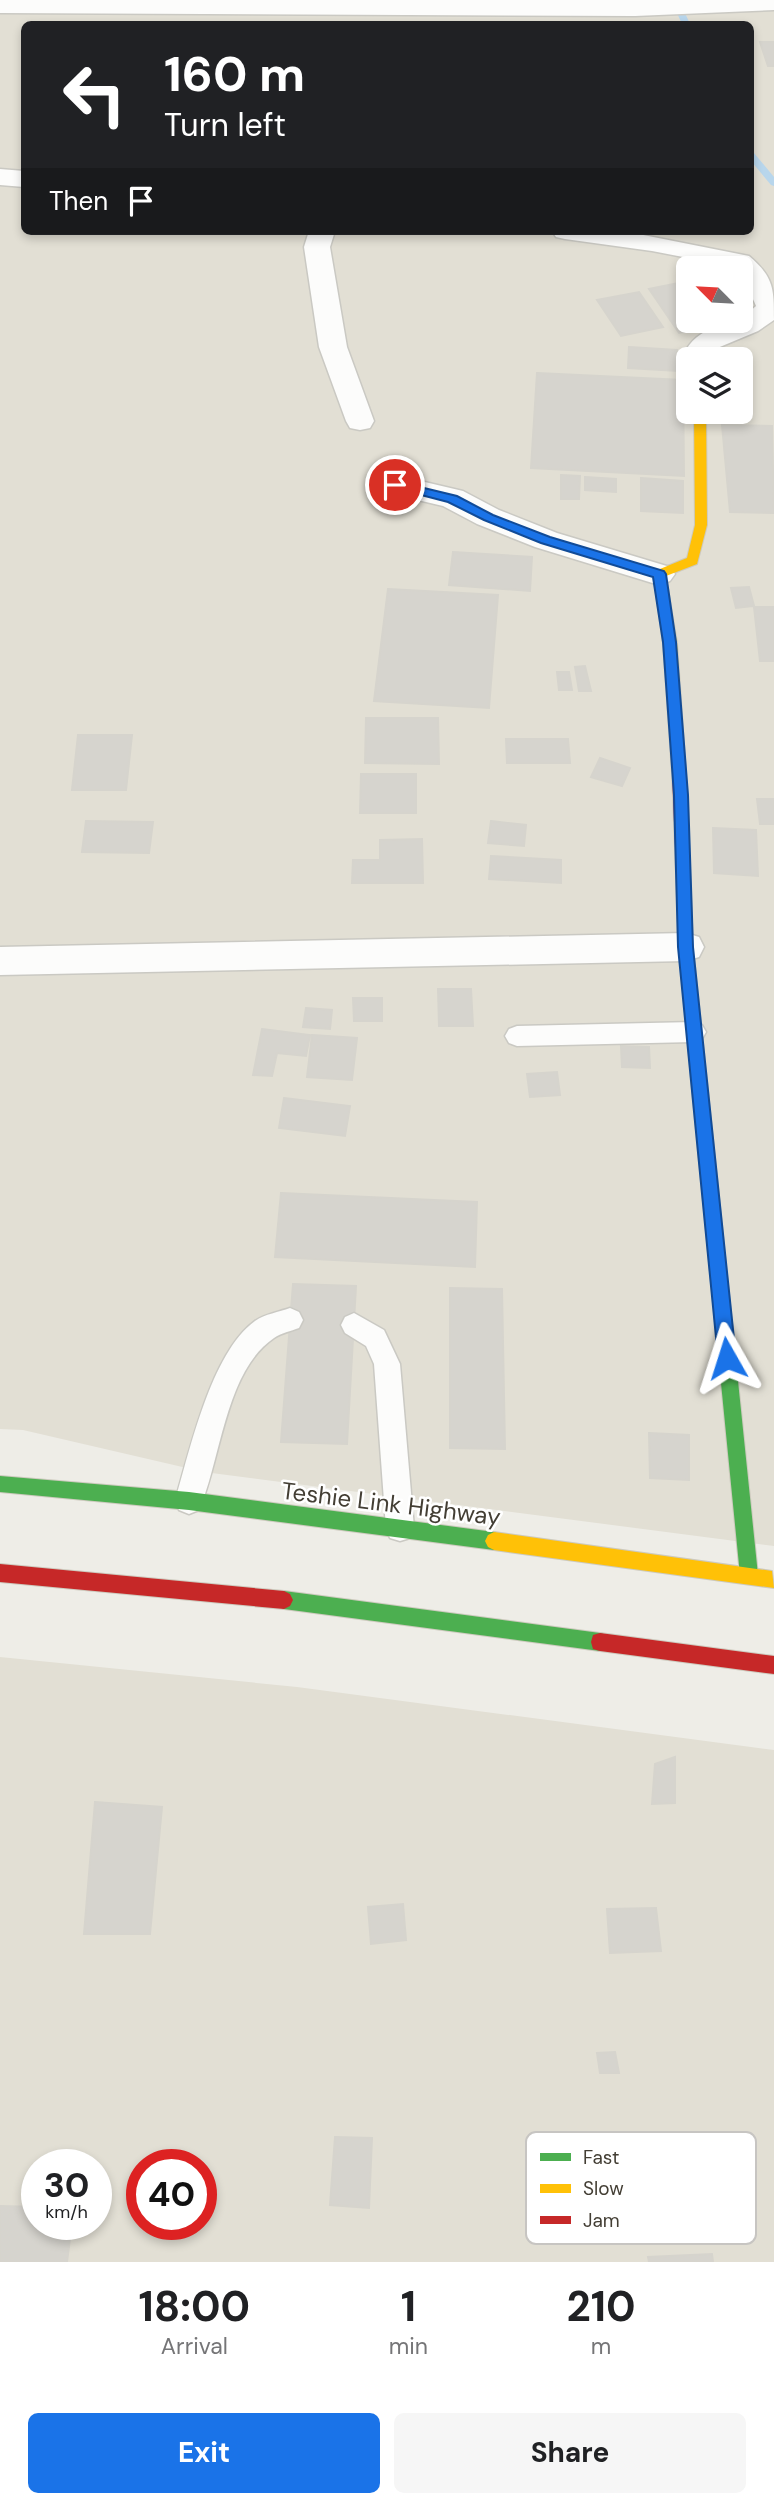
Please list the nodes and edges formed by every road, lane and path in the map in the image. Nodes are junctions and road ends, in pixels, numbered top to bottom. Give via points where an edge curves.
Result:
1 (747, 2) edge
2 (774, 3) edge
3 (0, 6) edge
4 (559, 11) edge
5 (0, 177) edge
6 (21, 179) edge
7 (321, 235) edge
8 (593, 235) edge
9 (702, 347) edge
10 (360, 421) dead end
11 (701, 424) edge
12 (395, 485) dead end
13 (659, 574) junction
14 (685, 947) junction
15 (0, 961) edge
16 (694, 1032) junction
17 (517, 1036) dead end
18 (290, 1320) dead end
19 (354, 1325) dead end
20 (0, 1484) edge
21 (190, 1501) junction
22 (400, 1528) junction
23 (0, 1573) edge
24 (749, 1575) junction
25 (774, 1580) edge
26 (774, 1665) edge

1 - 2 street
1 - 4 street
3 - 4 street
5 - 6 street
7 - 10 street via 317,247 333,347
8 - 9 street via 664,245 740,262 752,270 770,307 763,318
11 - 13 street via 701,524 693,561
12 - 13 street via 452,499 546,540
13 - 14 street via 670,642 681,795
14 - 15 street
14 - 16 street
16 - 17 lane
16 - 24 street
18 - 21 lane via 265,1329 247,1346 220,1397
19 - 22 lane via 375,1338 387,1364
20 - 21 street, Teshie Link Highway
21 - 22 street, Teshie Link Highway
22 - 24 street, Teshie Link Highway
23 - 26 street via 272,1599
24 - 25 street, Teshie Link Highway

